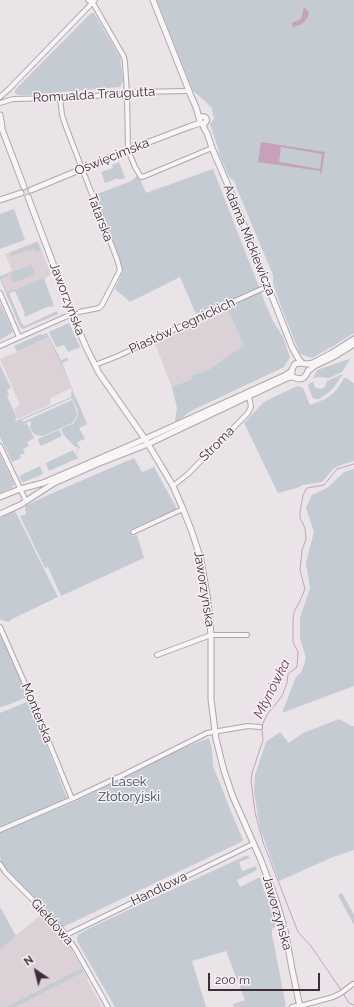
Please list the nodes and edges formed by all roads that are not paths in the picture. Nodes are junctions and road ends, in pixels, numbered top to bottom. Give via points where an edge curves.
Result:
1 (88, 0) edge
2 (153, 0) edge
3 (94, 2) edge
4 (9, 89) junction
5 (189, 91) junction
6 (127, 94) junction
7 (0, 97) edge
8 (60, 98) junction
9 (13, 99) junction
10 (0, 103) edge
11 (0, 115) edge
12 (202, 120) junction
13 (1, 126) edge
14 (212, 148) junction
15 (128, 150) junction
16 (81, 169) junction
17 (24, 187) junction
18 (31, 190) junction
19 (21, 194) junction
20 (28, 197) junction
21 (0, 200) edge
22 (268, 286) junction
23 (0, 293) edge
24 (72, 314) junction
25 (20, 337) junction
26 (354, 339) edge
27 (354, 344) edge
28 (0, 346) edge
29 (292, 347) junction
30 (303, 363) junction
31 (95, 365) junction
32 (293, 368) junction
33 (308, 372) junction
34 (295, 377) junction
35 (248, 396) junction
36 (145, 439) junction
37 (148, 444) junction
38 (0, 446) edge
39 (49, 483) junction
40 (172, 486) junction
41 (20, 489) junction
42 (0, 497) edge
43 (26, 502) junction
44 (183, 509) junction
45 (0, 514) edge
46 (133, 532) dead end
47 (0, 627) edge
48 (211, 635) junction
49 (247, 635) dead end
50 (157, 655) dead end
51 (260, 727) dead end
52 (214, 732) junction
53 (72, 799) junction
54 (0, 830) edge
55 (253, 844) junction
56 (0, 864) edge
57 (66, 935) junction
58 (353, 984) edge
59 (300, 1006) edge
60 (108, 1007) edge
61 (292, 1007) edge

1 - 3 street
2 - 5 street
3 - 4 street
3 - 6 street via 124,57
4 - 7 street
4 - 9 street
5 - 6 street, Romualda Traugutta
5 - 12 street
6 - 8 street, Romualda Traugutta
6 - 15 street
8 - 9 street, Romualda Traugutta
8 - 16 street, Tatarska via 62,115
9 - 10 street, Romualda Traugutta
11 - 13 street
12 - 14 street, Adama Mickiewicza
12 - 15 street, Oświęcimska
13 - 17 street
14 - 15 street via 141,177 134,168
14 - 22 street, Adama Mickiewicza
15 - 16 street, Oświęcimska
16 - 18 street, Oświęcimska
16 - 24 street, Tatarska via 120,270 102,306
17 - 18 street
17 - 19 street
18 - 20 street
19 - 20 street
19 - 21 street
20 - 24 street, Jaworzyńska
22 - 29 street, Adama Mickiewicza
22 - 31 street, Piastów Legnickich
23 - 25 street
24 - 25 street, Tatarska
24 - 31 street, Jaworzyńska
25 - 28 street, Tatarska
26 - 30 street via 317,361
27 - 33 street via 314,366
29 - 30 street, Adama Mickiewicza
29 - 32 street, Adama Mickiewicza
30 - 32 street via 297,363
30 - 33 street
31 - 36 street, Jaworzyńska
32 - 34 street via 292,374
32 - 36 street via 284,376
33 - 34 street via 303,378
34 - 35 street
35 - 37 street
35 - 40 street, Stroma via 248,413 188,474
36 - 37 street, Jaworzyńska
36 - 39 street
37 - 39 street
37 - 40 street, Jaworzyńska
38 - 41 street
39 - 41 street
39 - 43 street
40 - 44 street, Jaworzyńska
41 - 42 street
41 - 43 street
43 - 45 street
44 - 46 street
44 - 48 street, Jaworzyńska via 202,565
47 - 53 street, Monterska
48 - 49 street
48 - 50 street
48 - 52 street, Jaworzyńska
51 - 52 street via 248,726
52 - 53 street via 207,733
52 - 55 street, Jaworzyńska via 229,786
53 - 54 street
55 - 57 street, Handlowa
55 - 59 street, Jaworzyńska via 281,916
56 - 57 street, Giełdowa
57 - 60 street, Giełdowa
58 - 59 street via 343,992
59 - 61 street

